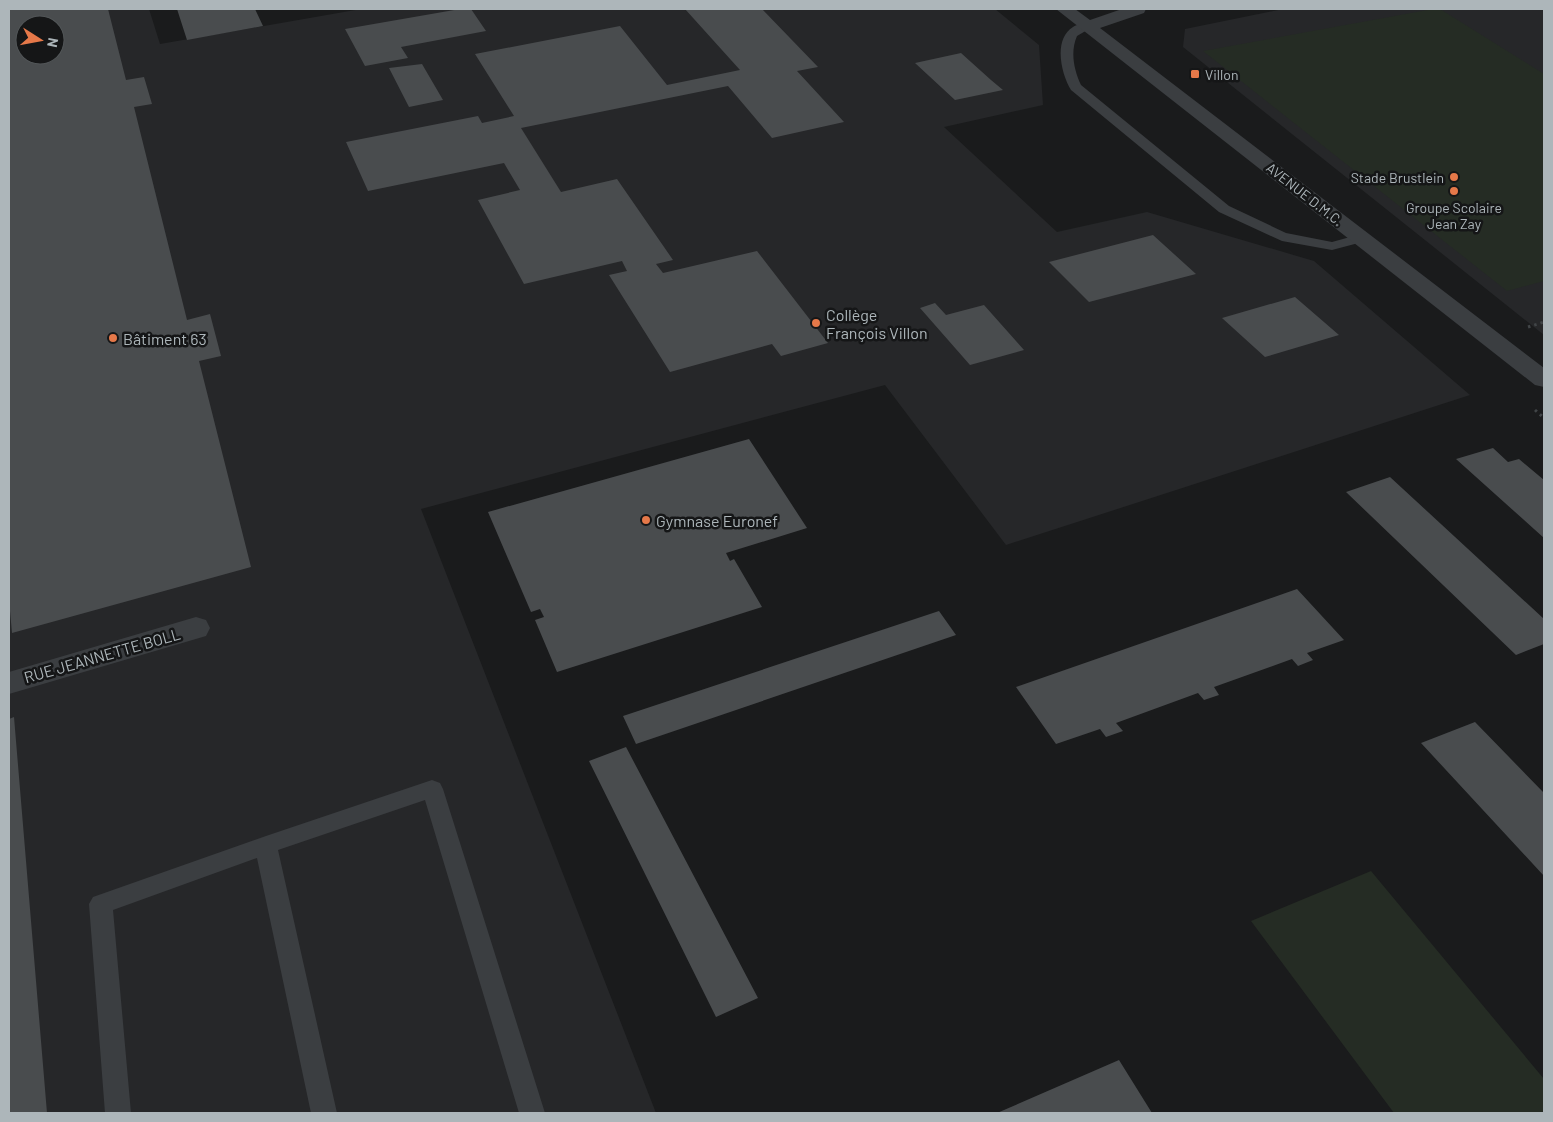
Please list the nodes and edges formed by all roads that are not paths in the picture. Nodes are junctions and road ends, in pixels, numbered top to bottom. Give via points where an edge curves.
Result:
1 (1065, 9) edge
2 (1138, 9) edge
3 (1088, 26) junction
4 (1361, 238) junction
5 (1544, 380) edge
6 (196, 628) dead end
7 (9, 682) edge
8 (266, 845) junction
9 (118, 1113) edge
10 (324, 1113) edge
11 (532, 1113) edge

1 - 3 street, AVENUE D.M.C.
2 - 3 street
3 - 4 street, AVENUE D.M.C.
3 - 4 lane via 1076,30 1067,51 1069,76 1075,87 1224,209 1282,237 1332,246
4 - 5 street, AVENUE D.M.C.
6 - 7 street, RUE JEANNETTE BOLL
8 - 9 lane via 101,904
8 - 10 lane
8 - 11 lane via 432,790

